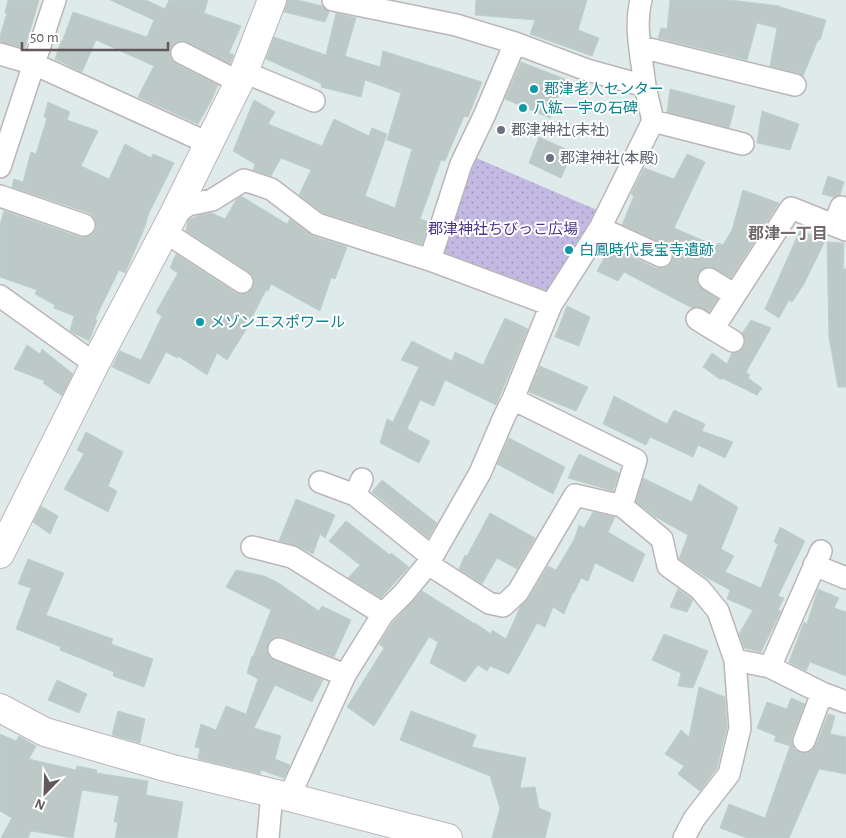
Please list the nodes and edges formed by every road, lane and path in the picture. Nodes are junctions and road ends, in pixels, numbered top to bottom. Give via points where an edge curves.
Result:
1 (56, 0) edge
2 (272, 0) edge
3 (333, 0) edge
4 (641, 0) edge
5 (515, 43) junction
6 (641, 47) junction
7 (182, 53) dead end
8 (0, 54) edge
9 (34, 64) junction
10 (242, 77) junction
11 (795, 85) dead end
12 (644, 86) junction
13 (314, 101) dead end
14 (653, 121) junction
15 (208, 143) junction
16 (743, 144) dead end
17 (0, 167) edge
18 (0, 196) edge
19 (840, 221) edge
20 (169, 224) junction
21 (84, 225) dead end
22 (600, 228) junction
23 (661, 256) dead end
24 (430, 260) junction
25 (709, 279) dead end
26 (242, 282) dead end
27 (735, 295) junction
28 (0, 296) edge
29 (551, 305) junction
30 (733, 341) dead end
31 (95, 364) junction
32 (513, 399) junction
33 (320, 482) dead end
34 (622, 506) junction
35 (252, 547) dead end
36 (0, 554) edge
37 (430, 560) junction
38 (846, 578) edge
39 (383, 614) junction
40 (279, 649) dead end
41 (735, 660) junction
42 (770, 667) junction
43 (345, 675) junction
44 (822, 693) junction
45 (846, 702) edge
46 (0, 708) edge
47 (804, 741) dead end
48 (281, 795) junction
49 (691, 835) edge
50 (268, 838) edge
51 (448, 838) edge

1 - 9 street
2 - 10 street
3 - 5 street via 456,24
4 - 6 street via 638,10
5 - 12 street via 587,70
5 - 24 street via 461,164
6 - 11 street
6 - 12 street
7 - 10 street
8 - 9 street
9 - 15 street
9 - 17 street
10 - 13 street
10 - 15 street
12 - 14 street
14 - 16 street
14 - 22 street
15 - 20 street
18 - 21 street
19 - 27 street via 791,208
20 - 24 street via 188,205 212,200 244,180 271,189 317,224
20 - 26 street
20 - 31 street
22 - 23 street
22 - 29 street
24 - 29 street
25 - 27 street
27 - 30 street via 705,324
28 - 31 street
29 - 32 street
31 - 36 street
32 - 34 street via 636,460
32 - 37 street via 480,473
33 - 37 street via 359,487
34 - 37 street via 575,495 518,592 503,606 489,603
34 - 41 street via 662,539 668,566 700,589 718,611
35 - 39 street via 292,557 306,576
37 - 39 street
38 - 42 street via 817,558
39 - 43 street
40 - 43 street
41 - 42 street
41 - 49 street via 740,728 729,774 694,819
42 - 44 street
43 - 48 street
44 - 45 street
44 - 47 street
46 - 48 street via 45,732 169,768
48 - 50 street
48 - 51 street

